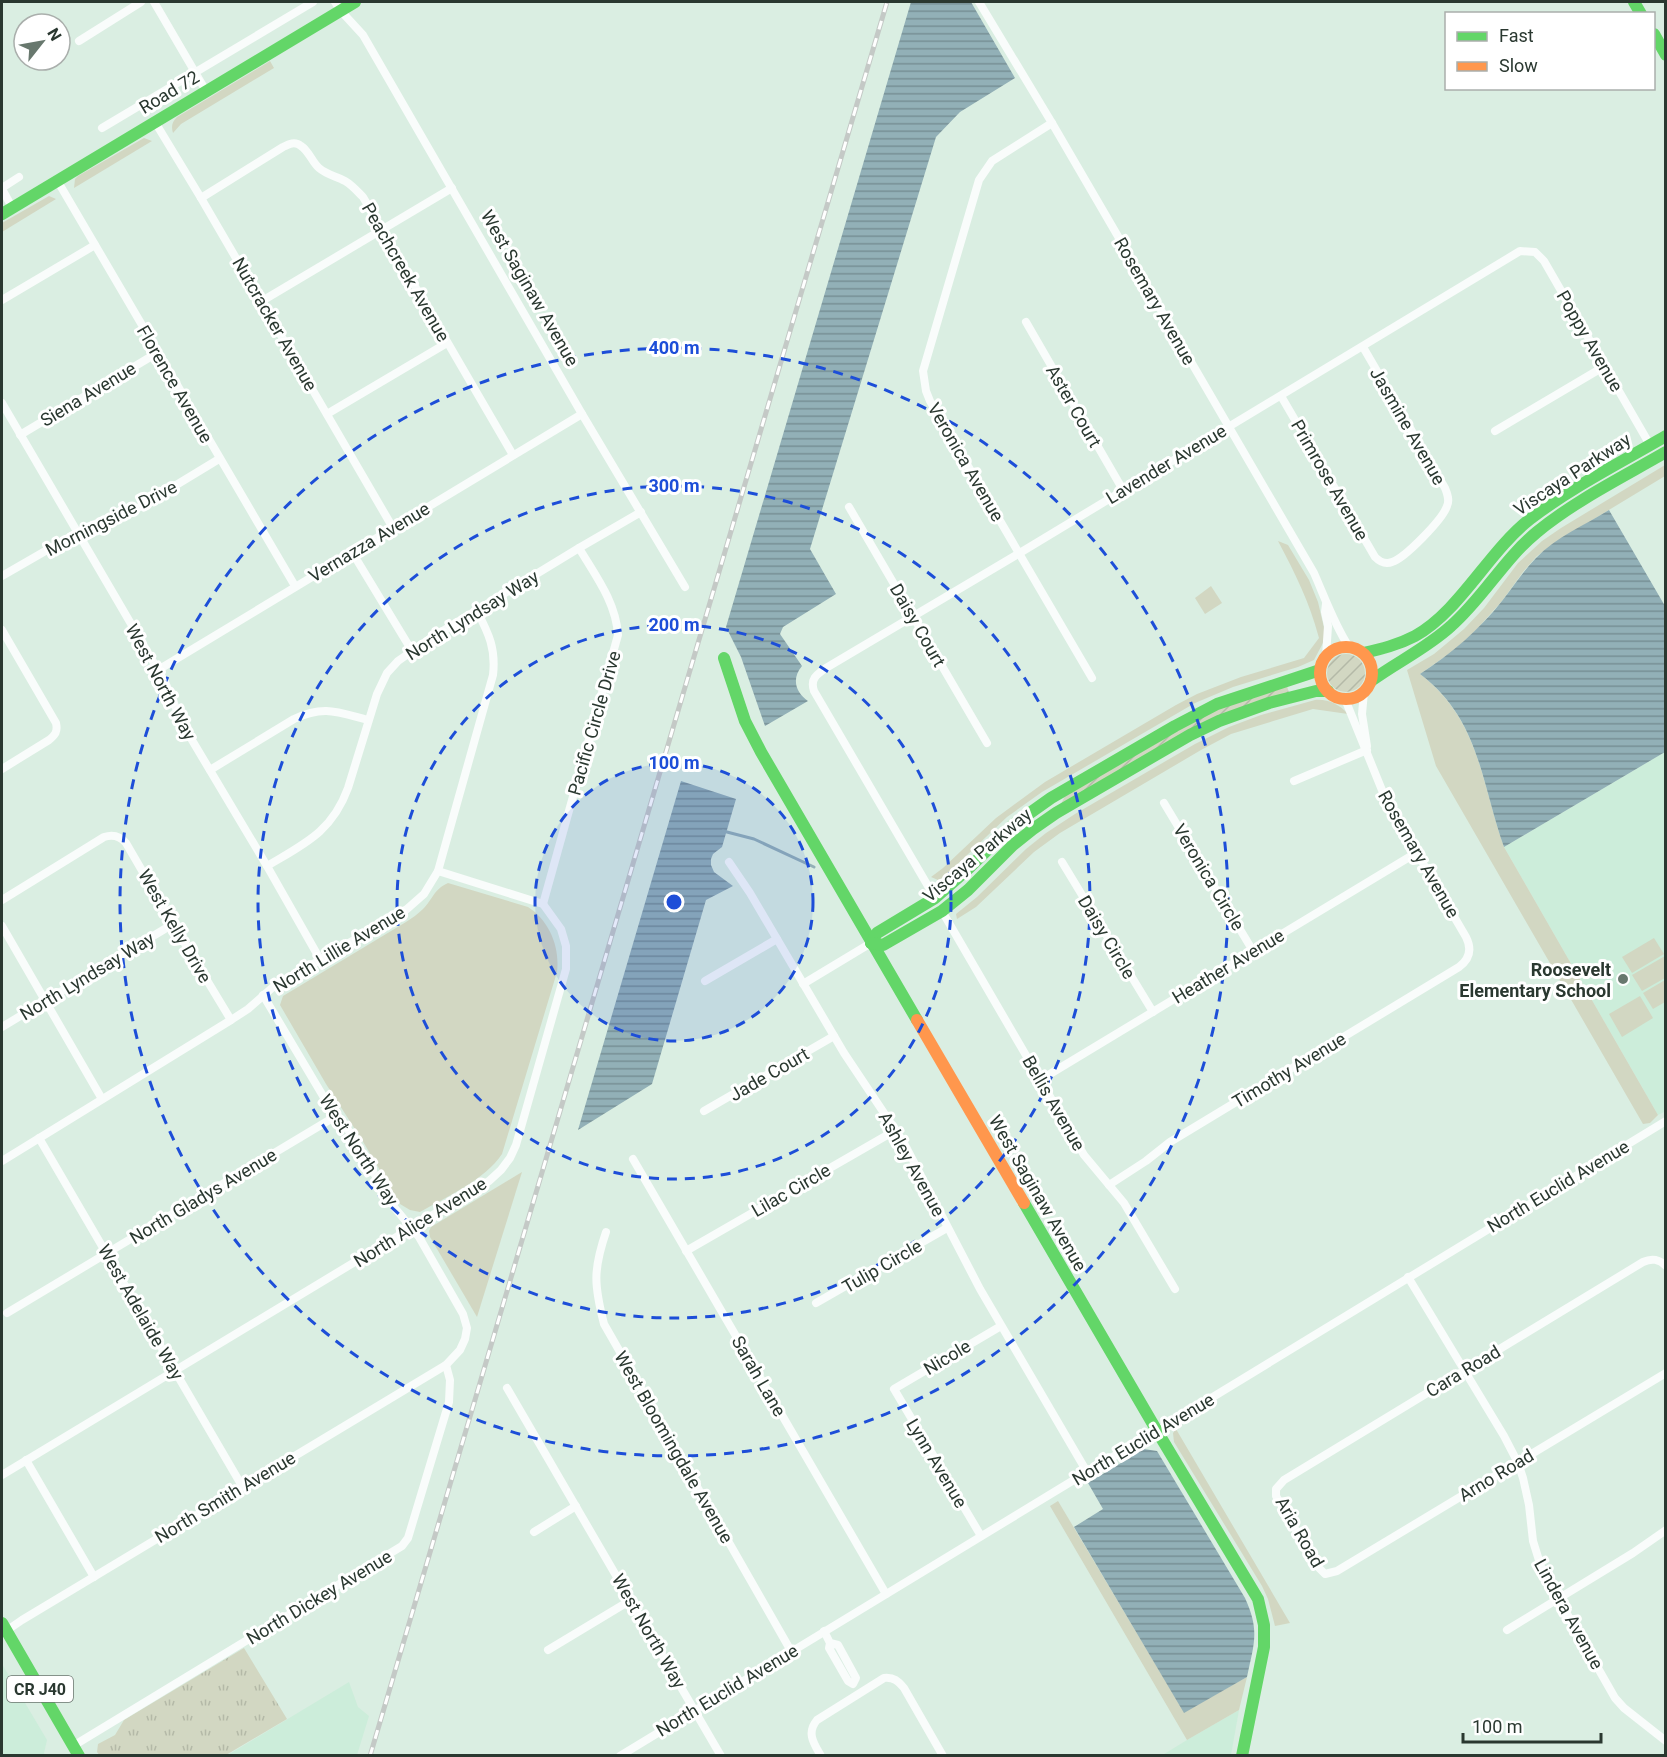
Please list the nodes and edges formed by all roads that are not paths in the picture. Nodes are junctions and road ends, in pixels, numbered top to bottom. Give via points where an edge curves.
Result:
1 (141, 2) edge
2 (154, 2) edge
3 (313, 2) edge
4 (355, 2) edge
5 (979, 2) edge
6 (338, 6) edge
7 (1655, 38) edge
8 (79, 41) dead end
9 (1665, 55) edge
10 (195, 73) junction
11 (206, 91) junction
12 (155, 122) junction
13 (1052, 123) junction
14 (102, 128) dead end
15 (19, 177) dead end
16 (57, 180) junction
17 (452, 188) junction
18 (2, 189) edge
19 (201, 198) junction
20 (7, 210) edge
21 (383, 231) junction
22 (94, 245) junction
23 (1520, 251) joint
24 (2, 300) edge
25 (262, 302) junction
26 (1026, 322) dead end
27 (447, 343) junction
28 (1363, 347) junction
29 (157, 353) junction
30 (1605, 366) junction
31 (1281, 396) junction
32 (2, 403) edge
33 (327, 414) junction
34 (582, 414) junction
35 (1229, 427) junction
36 (1495, 430) dead end
37 (20, 435) junction
38 (1665, 436) edge
39 (1650, 445) junction
40 (1665, 452) edge
41 (513, 455) junction
42 (219, 459) junction
43 (1123, 490) junction
44 (849, 507) dead end
45 (1574, 507) junction
46 (641, 512) junction
47 (393, 528) junction
48 (76, 533) junction
49 (579, 548) junction
50 (352, 552) junction
51 (1018, 554) junction
52 (1381, 562) joint
53 (2, 576) edge
54 (294, 586) junction
55 (685, 587) dead end
56 (1326, 603) junction
57 (477, 611) junction
58 (914, 616) junction
59 (3, 636) edge
60 (1349, 647) junction
61 (412, 651) junction
62 (1363, 653) junction
63 (1326, 656) junction
64 (724, 658) dead end
65 (158, 670) junction
66 (1320, 670) junction
67 (1092, 678) dead end
68 (1368, 686) junction
69 (1328, 691) junction
70 (1345, 699) junction
71 (368, 720) junction
72 (987, 744) dead end
73 (1367, 750) junction
74 (2, 769) edge
75 (210, 770) junction
76 (1294, 781) dead end
77 (1051, 798) junction
78 (1164, 803) dead end
79 (1013, 845) junction
80 (1416, 853) junction
81 (729, 862) dead end
82 (1062, 862) dead end
83 (267, 866) junction
84 (438, 871) junction
85 (935, 898) junction
86 (2, 900) edge
87 (543, 904) junction
88 (942, 911) junction
89 (173, 924) junction
90 (2, 926) edge
91 (777, 939) junction
92 (872, 943) junction
93 (1253, 951) junction
94 (1468, 957) joint
95 (321, 961) junction
96 (705, 981) dead end
97 (803, 984) junction
98 (263, 995) junction
99 (45, 1001) junction
100 (1153, 1012) junction
101 (231, 1020) junction
102 (2, 1027) edge
103 (834, 1036) junction
104 (1040, 1080) junction
105 (102, 1100) junction
106 (704, 1111) dead end
107 (336, 1116) junction
108 (1665, 1121) edge
109 (896, 1130) junction
110 (39, 1138) junction
111 (633, 1159) dead end
112 (2, 1161) edge
113 (1109, 1185) junction
114 (412, 1228) junction
115 (948, 1228) junction
116 (606, 1232) dead end
117 (686, 1251) junction
118 (107, 1254) junction
119 (1665, 1266) edge
120 (1408, 1277) junction
121 (1175, 1289) dead end
122 (816, 1303) dead end
123 (7, 1313) dead end
124 (1001, 1326) junction
125 (446, 1365) junction
126 (1464, 1370) junction
127 (174, 1371) junction
128 (1665, 1373) edge
129 (507, 1388) dead end
130 (894, 1389) joint
131 (1157, 1431) junction
132 (26, 1460) junction
133 (1518, 1463) junction
134 (1087, 1472) junction
135 (2, 1475) edge
136 (242, 1486) junction
137 (1276, 1489) joint
138 (576, 1506) junction
139 (1665, 1530) edge
140 (534, 1532) dead end
141 (981, 1536) junction
142 (1325, 1574) joint
143 (94, 1577) junction
144 (886, 1594) junction
145 (1558, 1598) junction
146 (631, 1600) junction
147 (4, 1627) edge
148 (1507, 1630) dead end
149 (824, 1631) junction
150 (548, 1650) dead end
151 (791, 1651) junction
152 (860, 1694) junction
153 (695, 1710) junction
154 (1665, 1741) edge
155 (76, 1751) edge
156 (620, 1755) edge
157 (721, 1755) edge
158 (821, 1755) edge
159 (943, 1755) edge
160 (1242, 1755) edge

1 - 8 street
2 - 10 street
3 - 10 street
4 - 6 street, Road 72
5 - 13 street, Rosemary Avenue
6 - 11 street, Road 72
6 - 17 street, West Saginaw Avenue via 363,34
7 - 9 street
10 - 11 street
10 - 14 street
11 - 12 street, Road 72
12 - 16 street, Road 72
12 - 19 street, Nutcracker Avenue
13 - 35 street, Rosemary Avenue
13 - 51 street, Veronica Avenue via 992,161 979,180 922,371 930,401
15 - 18 street
16 - 20 street, Road 72
16 - 22 street, Florence Avenue
17 - 21 street
17 - 34 street, West Saginaw Avenue
18 - 20 street
19 - 21 street, Peachcreek Avenue via 283,147 296,143 329,176 355,188
19 - 25 street, Nutcracker Avenue
21 - 25 street
21 - 27 street, Peachcreek Avenue
22 - 24 street
22 - 29 street, Florence Avenue
23 - 28 street, Lavender Avenue
23 - 30 street, Poppy Avenue via 1535,252 1544,261
25 - 33 street, Nutcracker Avenue
26 - 43 street, Aster Court
27 - 33 street
27 - 41 street, Peachcreek Avenue
28 - 31 street, Lavender Avenue
28 - 52 street, Jasmine Avenue via 1448,497 1447,506 1412,548 1391,563
29 - 37 street, Siena Avenue
29 - 42 street, Florence Avenue
30 - 36 street
30 - 39 street, Poppy Avenue
31 - 35 street, Lavender Avenue
31 - 52 street, Primrose Avenue
32 - 37 street, West North Way
33 - 47 street, Nutcracker Avenue
34 - 41 street, Vernazza Avenue
34 - 46 street, West Saginaw Avenue
35 - 43 street, Lavender Avenue
35 - 56 street, Rosemary Avenue via 1314,573
37 - 48 street, West North Way
38 - 39 street, Viscaya Parkway
39 - 45 street via 1644,458 1591,489
39 - 62 street, Viscaya Parkway via 1518,529 1461,596 1425,629 1396,646
40 - 45 street, Viscaya Parkway
41 - 47 street, Vernazza Avenue
42 - 48 street, Morningside Drive via 140,507
42 - 54 street, Florence Avenue
43 - 51 street, Lavender Avenue
44 - 58 street, Daisy Court
45 - 68 street, Viscaya Parkway via 1523,544 1449,628 1388,667
46 - 49 street, North Lyndsay Way
46 - 55 street, West Saginaw Avenue
47 - 50 street, Vernazza Avenue
48 - 53 street, Morningside Drive
48 - 65 street, West North Way
49 - 57 street, North Lyndsay Way
49 - 87 street, Pacific Circle Drive via 612,606 618,635
50 - 54 street, Vernazza Avenue
50 - 61 street
51 - 58 street, Lavender Avenue
51 - 67 street, Veronica Avenue
54 - 65 street, Vernazza Avenue
56 - 60 street, Rosemary Avenue
56 - 63 street, Rosemary Avenue
57 - 61 street, North Lyndsay Way
57 - 84 street, North Lillie Avenue via 493,646 493,675
58 - 72 street, Daisy Court
58 - 85 street, Lavender Avenue via 826,668 813,678 812,684
59 - 74 street via 57,730 49,740
60 - 62 street
60 - 63 street
61 - 71 street, North Lyndsay Way via 387,673
62 - 68 street via 1371,666
63 - 66 street
64 - 92 street, West Saginaw Avenue via 752,737
65 - 75 street, West North Way via 183,725
66 - 69 street
66 - 77 street, Viscaya Parkway via 1216,704
68 - 70 street via 1355,698
68 - 73 street, Rosemary Avenue via 1362,714
69 - 70 street
69 - 79 street, Viscaya Parkway via 1269,703 1219,721 1056,813
70 - 73 street, Rosemary Avenue
71 - 75 street via 335,711 308,712
71 - 83 street, North Lyndsay Way via 348,788 335,815 316,836
73 - 76 street
73 - 80 street, Rosemary Avenue via 1386,800
75 - 83 street, West North Way
77 - 79 street via 1052,809 1017,834
77 - 85 street, Viscaya Parkway via 1013,825
78 - 93 street, Veronica Circle
79 - 88 street, Viscaya Parkway
80 - 93 street, Heather Avenue
80 - 94 street, Rosemary Avenue via 1466,937
81 - 91 street, Ashley Avenue
82 - 100 street, Daisy Circle
83 - 95 street, West North Way
84 - 87 street
84 - 95 street, North Lillie Avenue via 424,894 406,909
85 - 92 street, Viscaya Parkway via 877,933
86 - 89 street, West Kelly Drive via 104,837 115,836 126,843
87 - 114 street, North Alice Avenue via 561,929 566,969 516,1145 489,1181
88 - 92 street, Viscaya Parkway via 884,945
88 - 104 street, Bellis Avenue
89 - 99 street, North Lyndsay Way
89 - 101 street, West Kelly Drive
90 - 99 street
91 - 96 street
91 - 97 street, Ashley Avenue
92 - 97 street
92 - 131 street, West Saginaw Avenue
93 - 100 street, Heather Avenue
94 - 113 street, Timothy Avenue via 1459,967 1170,1142
95 - 98 street, North Lillie Avenue
97 - 103 street, Ashley Avenue
98 - 101 street, North Lillie Avenue
98 - 107 street, West North Way
99 - 102 street, North Lyndsay Way
99 - 105 street
100 - 104 street, Heather Avenue
101 - 105 street, North Lillie Avenue
103 - 106 street, Jade Court
103 - 109 street, Ashley Avenue
104 - 113 street, Bellis Avenue via 1084,1155
105 - 110 street, North Lillie Avenue
107 - 114 street, West North Way via 394,1207
107 - 118 street, North Gladys Avenue
108 - 120 street, North Euclid Avenue
109 - 115 street, Ashley Avenue
109 - 117 street, Lilac Circle
110 - 112 street, North Lillie Avenue
110 - 118 street, West Adelaide Way
111 - 117 street, Sarah Lane
113 - 121 street, Bellis Avenue via 1128,1208
114 - 125 street, West North Way via 466,1320 460,1350
114 - 127 street, North Alice Avenue
115 - 122 street, Tulip Circle
115 - 124 street, Ashley Avenue
116 - 151 street, West Bloomingdale Avenue via 596,1276 604,1324
117 - 144 street, Sarah Lane
118 - 123 street, North Gladys Avenue
118 - 127 street, West Adelaide Way
119 - 126 street, Cara Road via 1654,1259 1643,1262
120 - 126 street, Lindera Avenue
120 - 131 street, North Euclid Avenue
124 - 130 street, Nicole
124 - 134 street, Ashley Avenue
125 - 136 street, North Smith Avenue
125 - 155 street, North Dickey Avenue via 449,1402 408,1538 402,1546
126 - 133 street, Lindera Avenue
126 - 137 street, Cara Road via 1284,1480
127 - 132 street, North Alice Avenue
127 - 136 street, West Adelaide Way
128 - 133 street, Arno Road
129 - 138 street, West North Way
130 - 141 street, Lynn Avenue
131 - 134 street, North Euclid Avenue
131 - 160 street, West Saginaw Avenue via 1258,1599 1262,1614 1264,1647
132 - 135 street, North Alice Avenue
132 - 143 street
133 - 142 street, Arno Road via 1337,1571
133 - 145 street, Lindera Avenue via 1536,1555
134 - 141 street, North Euclid Avenue
136 - 143 street, North Smith Avenue
137 - 142 street, Aria Road via 1280,1503
138 - 140 street
138 - 146 street, West North Way
139 - 145 street
141 - 144 street, North Euclid Avenue
143 - 147 street, North Smith Avenue
144 - 149 street, North Euclid Avenue
145 - 148 street
145 - 154 street, Lindera Avenue via 1615,1698
146 - 150 street
146 - 153 street, West North Way
147 - 155 street, CR J40
149 - 151 street, North Euclid Avenue
149 - 152 street via 829,1648
151 - 153 street, North Euclid Avenue
152 - 158 street via 813,1725 812,1741
152 - 159 street via 884,1678 897,1681
153 - 156 street, North Euclid Avenue
153 - 157 street, West North Way

